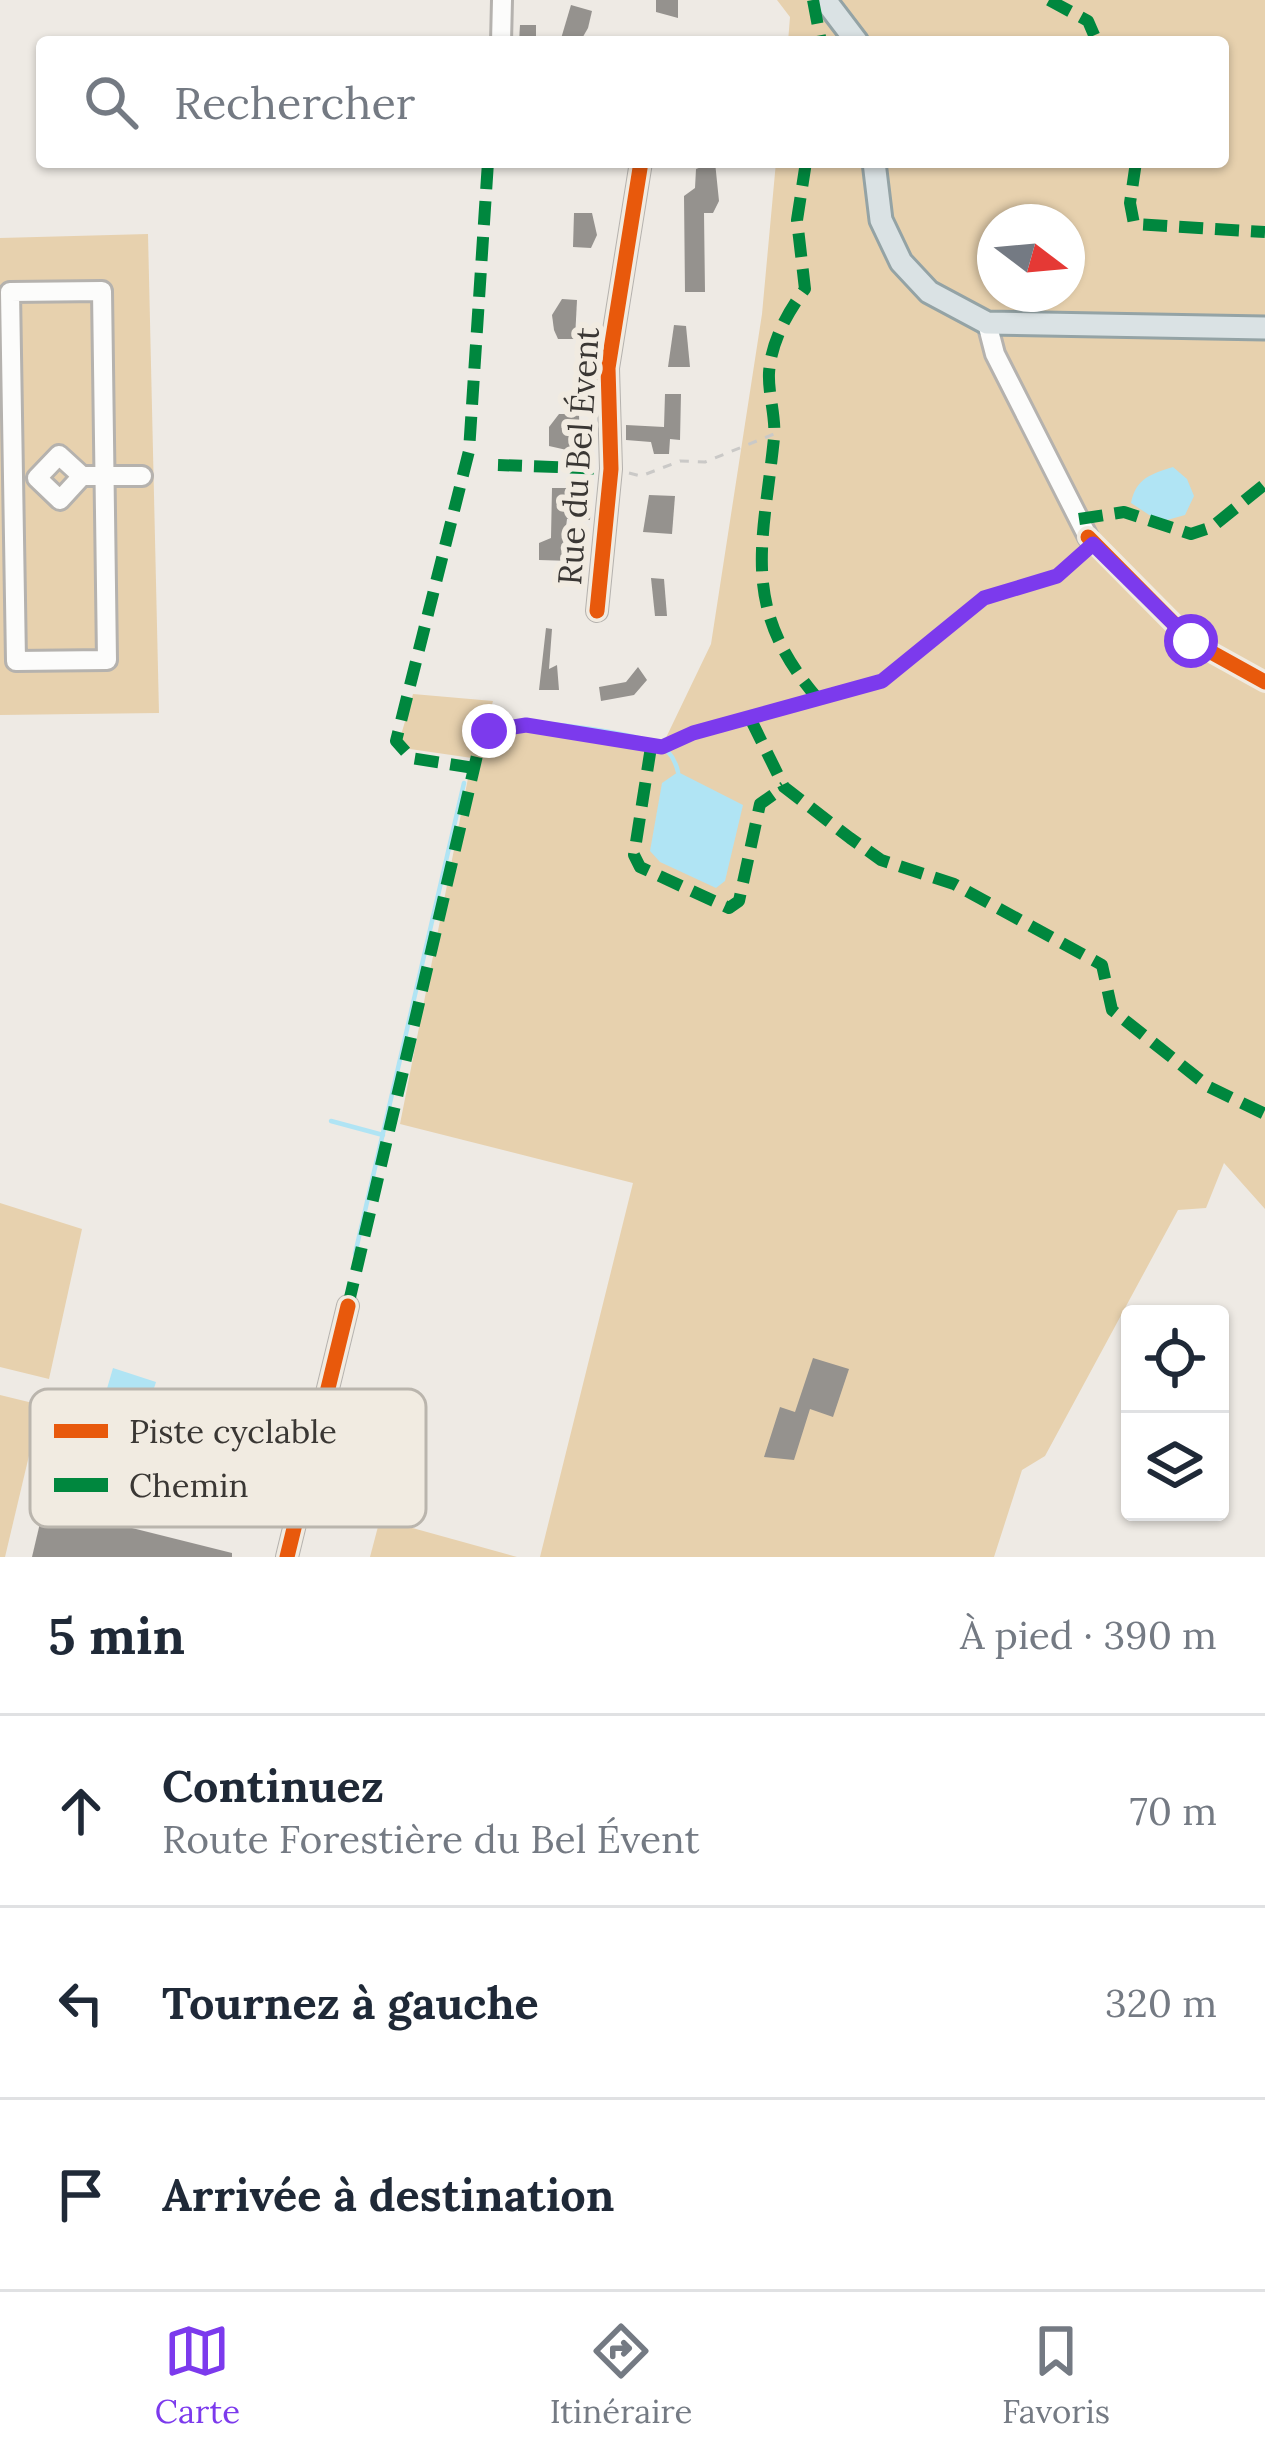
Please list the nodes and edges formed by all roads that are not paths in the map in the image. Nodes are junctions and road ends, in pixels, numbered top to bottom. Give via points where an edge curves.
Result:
1 (502, 0) edge
2 (825, 0) edge
3 (501, 36) edge
4 (852, 36) edge
5 (639, 168) edge
6 (875, 168) edge
7 (987, 323) junction
8 (1265, 328) edge
9 (82, 476) junction
10 (104, 476) junction
11 (142, 476) dead end
12 (7, 478) edge
13 (37, 478) junction
14 (1090, 541) road end
15 (597, 611) dead end
16 (348, 1306) dead end
17 (328, 1389) edge
18 (294, 1527) edge
19 (287, 1557) edge

1 - 3 street
2 - 4 main road
5 - 15 street, Rue du Bel Évent via 608,368 611,469
6 - 7 main road via 881,220 901,262 929,292
7 - 8 main road
7 - 14 street via 995,354
9 - 10 street
9 - 13 street via 60,500
9 - 13 street via 59,454
10 - 11 street
10 - 12 street via 107,660 16,661
10 - 12 street via 102,291 10,292
12 - 13 street
16 - 17 street
18 - 19 street

